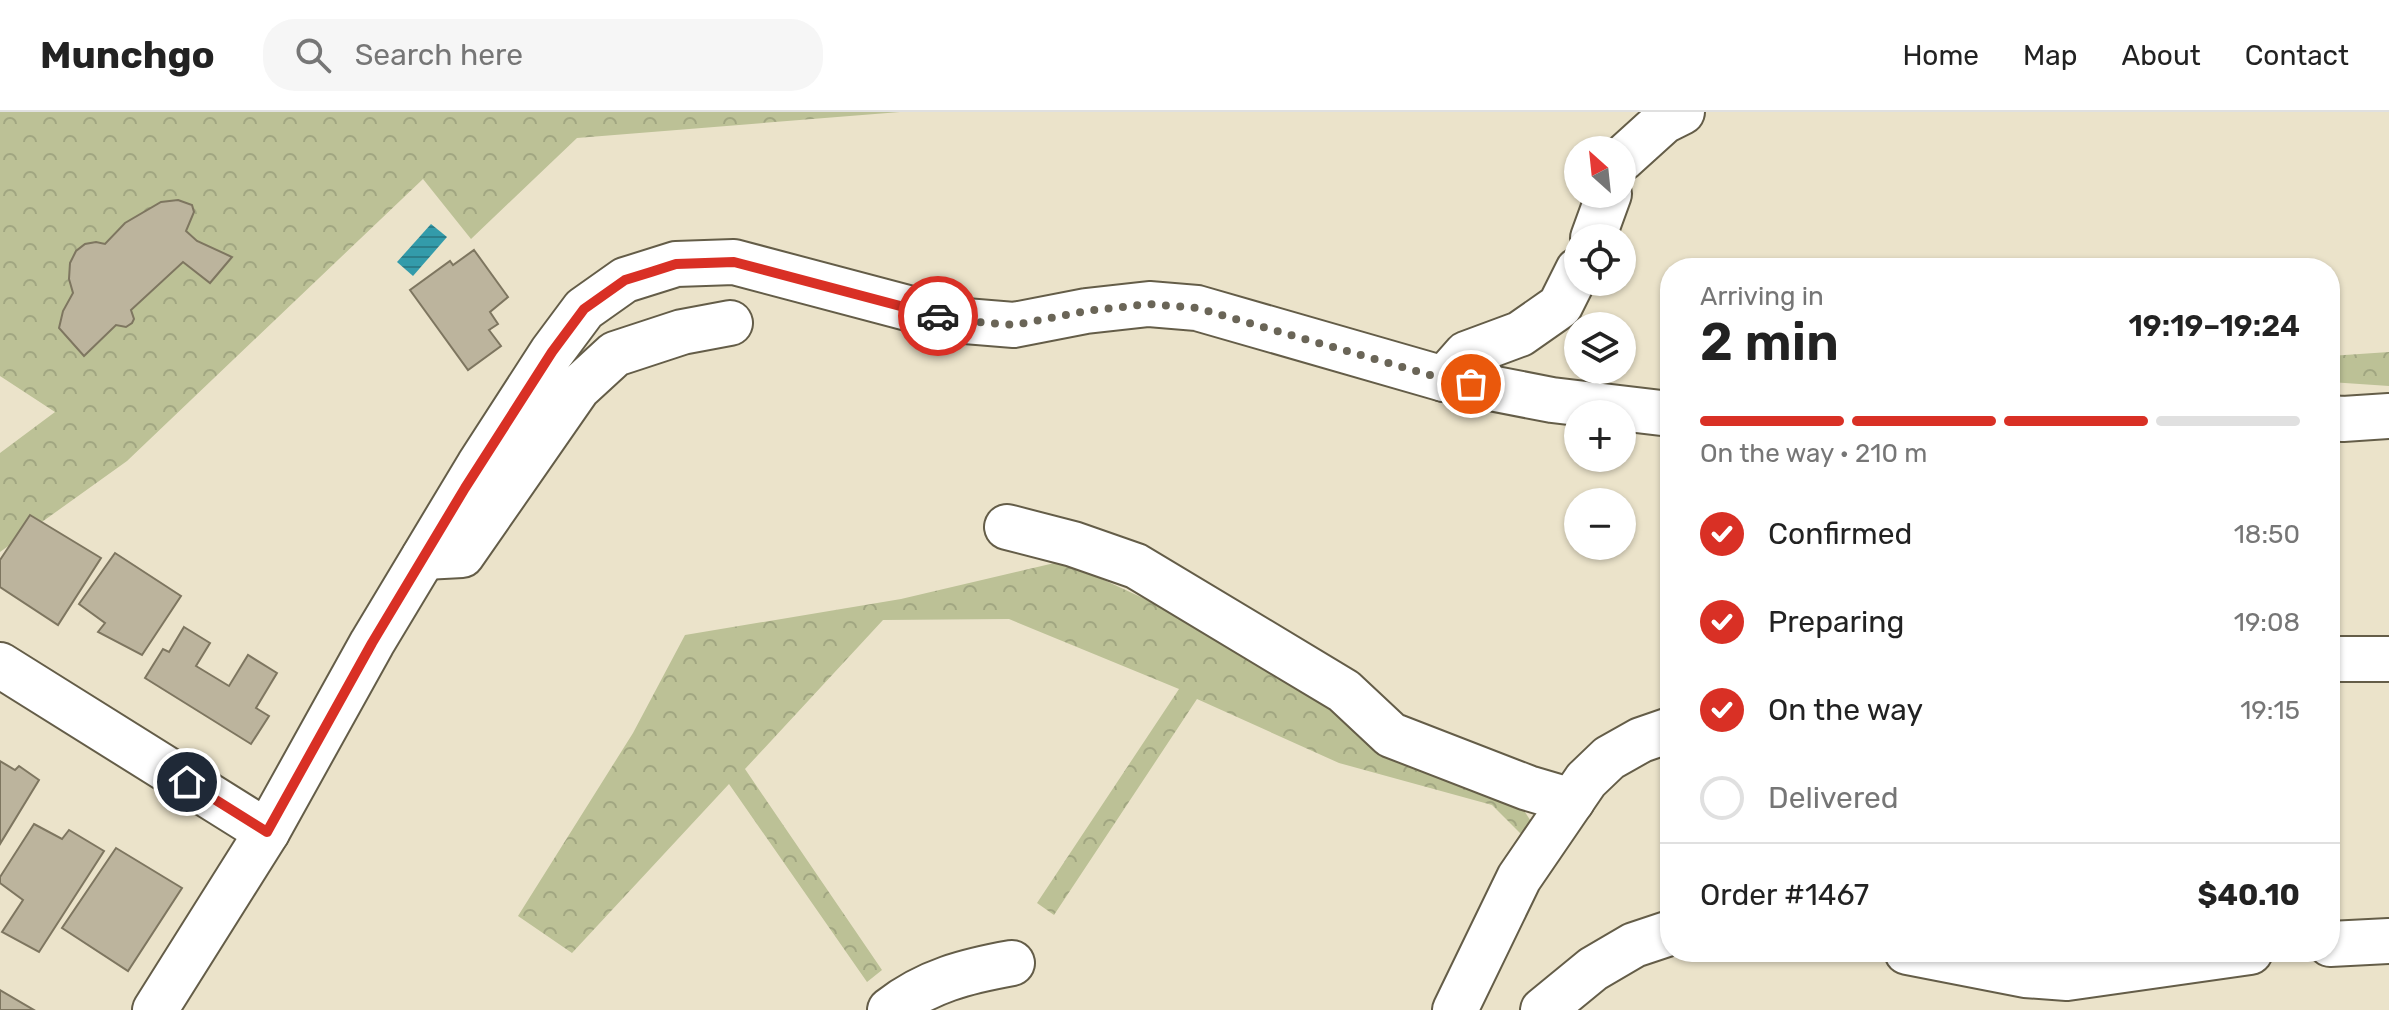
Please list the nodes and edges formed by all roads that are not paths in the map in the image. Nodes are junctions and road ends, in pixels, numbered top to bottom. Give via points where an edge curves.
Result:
1 (1682, 112) edge
2 (1636, 146) edge
3 (1565, 296) edge
4 (730, 323) dead end
5 (1444, 379) junction
6 (1660, 413) edge
7 (2389, 416) edge
8 (2340, 419) edge
9 (1007, 527) dead end
10 (424, 557) junction
11 (2340, 659) edge
12 (2389, 659) edge
13 (0, 665) edge
14 (1660, 733) edge
15 (1572, 801) junction
16 (267, 832) junction
17 (1660, 936) edge
18 (2389, 941) edge
19 (2340, 943) edge
20 (1958, 962) edge
21 (2180, 962) edge
22 (1012, 963) dead end
23 (155, 1010) edge
24 (890, 1010) edge
25 (1455, 1010) edge
26 (1543, 1010) edge

1 - 2 street
3 - 5 street via 1560,306 1520,334 1466,354
4 - 10 street via 615,354 578,388 462,555
5 - 6 street via 1552,400
5 - 10 street via 1197,308 1149,304 1014,325 953,320 734,262 676,264 625,280 584,309
7 - 8 street
9 - 15 street via 1136,566 1344,691 1391,735
10 - 16 street
11 - 12 street
13 - 16 street
14 - 15 street via 1609,758
15 - 25 street via 1519,878
16 - 23 street
17 - 26 street via 1593,969
18 - 19 street
20 - 21 street via 2067,978
22 - 24 street via 965,971

